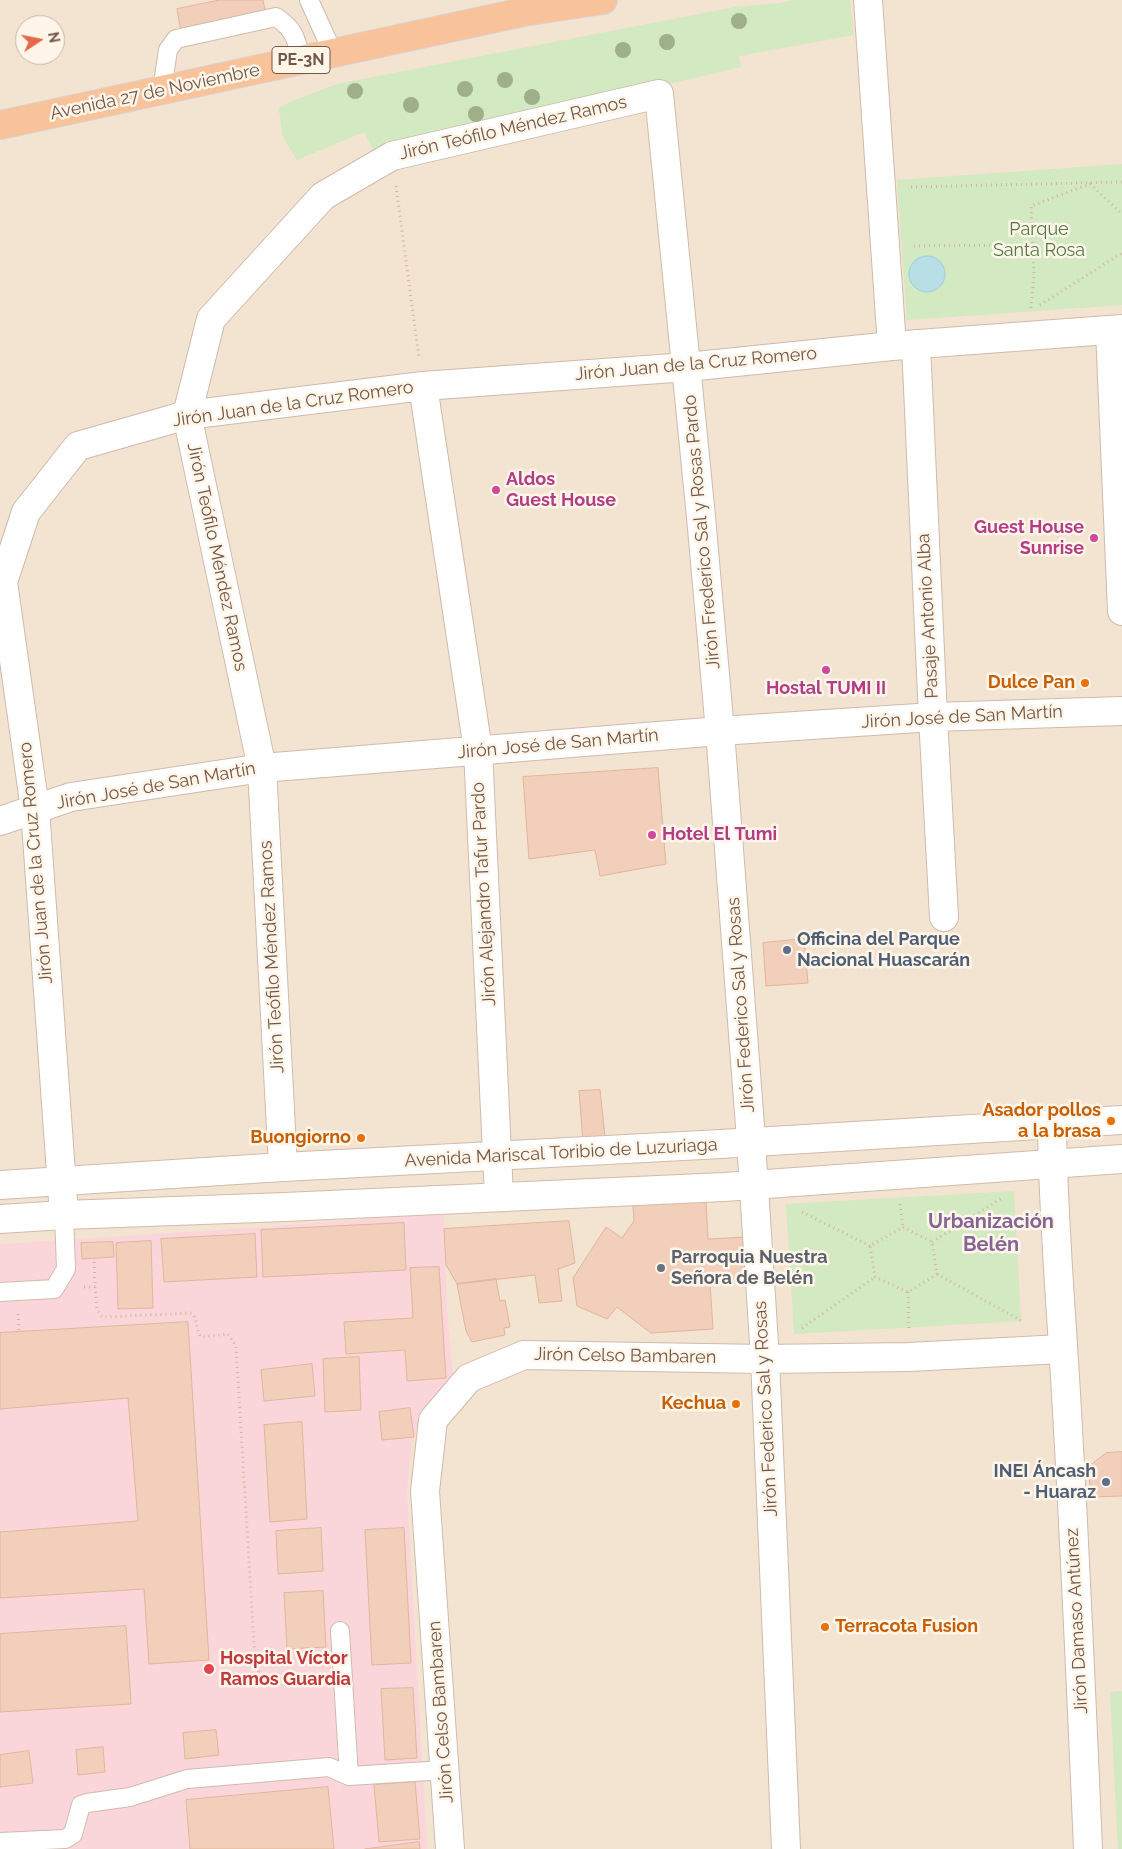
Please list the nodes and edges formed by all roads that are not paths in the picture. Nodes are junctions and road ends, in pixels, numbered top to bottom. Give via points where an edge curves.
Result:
1 (310, 0) edge
2 (604, 0) edge
3 (868, 0) edge
4 (333, 52) junction
5 (301, 60) junction
6 (162, 90) junction
7 (659, 94) joint
8 (0, 125) edge
9 (1116, 330) edge
10 (904, 345) junction
11 (687, 367) junction
12 (423, 386) junction
13 (187, 415) junction
14 (2, 582) edge
15 (1122, 611) edge
16 (1122, 711) edge
17 (933, 717) junction
18 (720, 731) junction
19 (478, 750) junction
20 (262, 768) junction
21 (35, 809) junction
22 (0, 821) edge
23 (944, 917) dead end
24 (1122, 1120) edge
25 (1052, 1124) junction
26 (751, 1142) junction
27 (497, 1156) junction
28 (1122, 1159) edge
29 (1052, 1164) junction
30 (283, 1167) junction
31 (62, 1181) junction
32 (0, 1185) edge
33 (753, 1185) junction
34 (499, 1196) junction
35 (64, 1214) junction
36 (0, 1219) edge
37 (0, 1292) edge
38 (1062, 1349) junction
39 (765, 1359) junction
40 (340, 1631) dead end
41 (445, 1770) junction
42 (349, 1776) junction
43 (0, 1842) edge
44 (450, 1849) edge
45 (786, 1849) edge
46 (1088, 1849) edge

1 - 4 lane
2 - 4 highway, Avenida 27 de Noviembre / PE-3N via 523,12
3 - 10 street, Pasaje Antonio Alba
4 - 5 highway, Avenida 27 de Noviembre / PE-3N
5 - 6 highway, Avenida 27 de Noviembre / PE-3N
5 - 6 lane via 296,36 276,17 176,39 168,50
6 - 8 highway, Avenida 27 de Noviembre / PE-3N
7 - 11 street, Jirón Frederico Sal y Rosas Pardo
7 - 13 street, Jirón Teófilo Méndez Ramos via 392,156 323,196 211,319
9 - 10 street, Jirón Juan de la Cruz Romero
9 - 15 street
10 - 11 street, Jirón Juan de la Cruz Romero
10 - 17 street, Pasaje Antonio Alba
11 - 12 street, Jirón Juan de la Cruz Romero
11 - 18 street, Jirón Frederico Sal y Rosas Pardo
12 - 13 street, Jirón Juan de la Cruz Romero
12 - 19 street, Jirón Alejandro Tafur Pardo
13 - 14 street, Jirón Juan de la Cruz Romero via 78,446 26,512
13 - 20 street, Jirón Teófilo Méndez Ramos
14 - 21 street, Jirón Juan de la Cruz Romero
16 - 17 street, Jirón José de San Martín
17 - 18 street, Jirón José de San Martín
17 - 23 street, Pasaje Antonio Alba
18 - 19 street, Jirón José de San Martín
18 - 26 street, Jirón Federico Sal y Rosas
19 - 20 street, Jirón José de San Martín
19 - 27 street, Jirón Alejandro Tafur Pardo
20 - 21 street, Jirón José de San Martín via 71,797
20 - 30 street, Jirón Teófilo Méndez Ramos
21 - 22 street, Jirón José de San Martín
21 - 31 street, Jirón Juan de la Cruz Romero
24 - 25 street, Avenida Mariscal Toribio de Luzuriaga
25 - 26 street, Avenida Mariscal Toribio de Luzuriaga
25 - 29 street, Jirón Damaso Antúnez
26 - 27 street, Avenida Mariscal Toribio de Luzuriaga
26 - 33 street, Jirón Federico Sal y Rosas
27 - 30 street, Avenida Mariscal Toribio de Luzuriaga
27 - 34 street, Jirón Alejandro Tafur Pardo
28 - 29 street
29 - 33 street
29 - 38 street, Jirón Damaso Antúnez
30 - 31 street, Avenida Mariscal Toribio de Luzuriaga
31 - 32 street, Avenida Mariscal Toribio de Luzuriaga
31 - 35 street, Jirón Juan de la Cruz Romero
33 - 34 street
33 - 39 street, Jirón Federico Sal y Rosas
34 - 35 street
35 - 36 street
35 - 37 lane via 66,1269 54,1289
38 - 39 street, Jirón Celso Bambaren via 909,1357
38 - 46 street, Jirón Damaso Antúnez
39 - 41 street, Jirón Celso Bambaren via 524,1354 469,1378 433,1420 425,1491
39 - 45 street, Jirón Federico Sal y Rosas
40 - 42 lane
41 - 42 lane
41 - 44 street, Jirón Celso Bambaren
42 - 43 lane via 329,1767 187,1779 130,1797 87,1802 81,1805 73,1834 65,1839

